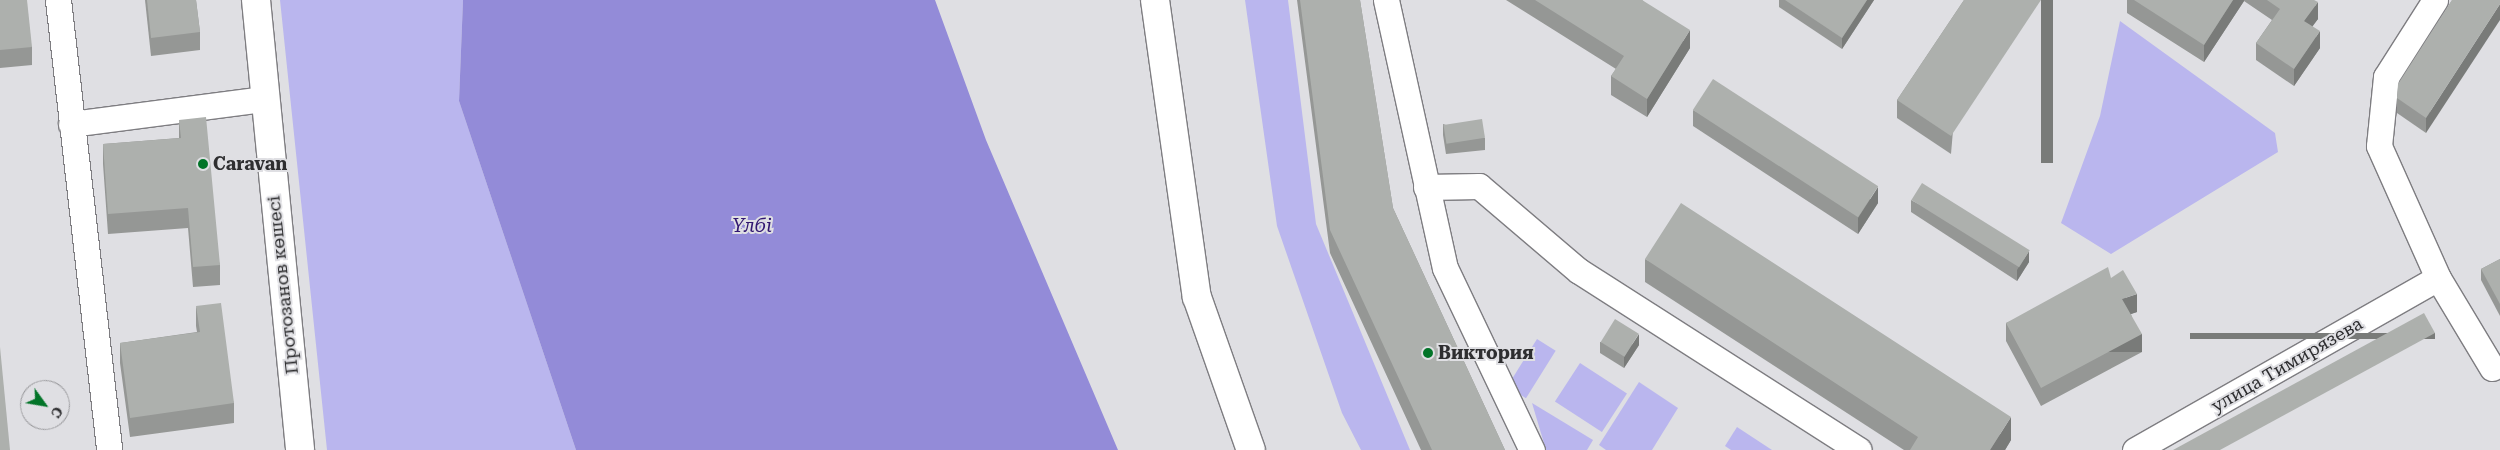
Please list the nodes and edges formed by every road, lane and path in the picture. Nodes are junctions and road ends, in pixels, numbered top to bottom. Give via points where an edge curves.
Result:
1 (58, 0) edge
2 (256, 0) edge
3 (1155, 0) edge
4 (1386, 0) edge
5 (2435, 0) edge
6 (263, 100) junction
7 (70, 124) junction
8 (1426, 187) junction
9 (2438, 278) junction
10 (2497, 372) edge
11 (297, 449) edge
12 (109, 450) edge
13 (1251, 450) edge
14 (1532, 450) edge
15 (1859, 450) edge
16 (2135, 450) edge

1 - 7 street
2 - 6 main road, Протозанов көшесі
3 - 13 main road via 1198,297
4 - 8 street
5 - 9 street via 2386,77 2379,146
6 - 7 street
6 - 11 main road, Протозанов көшесі
7 - 12 street via 97,314
8 - 14 street via 1444,268
8 - 15 street via 1478,186 1580,271
9 - 10 street
9 - 16 street, улица Тимирязева

